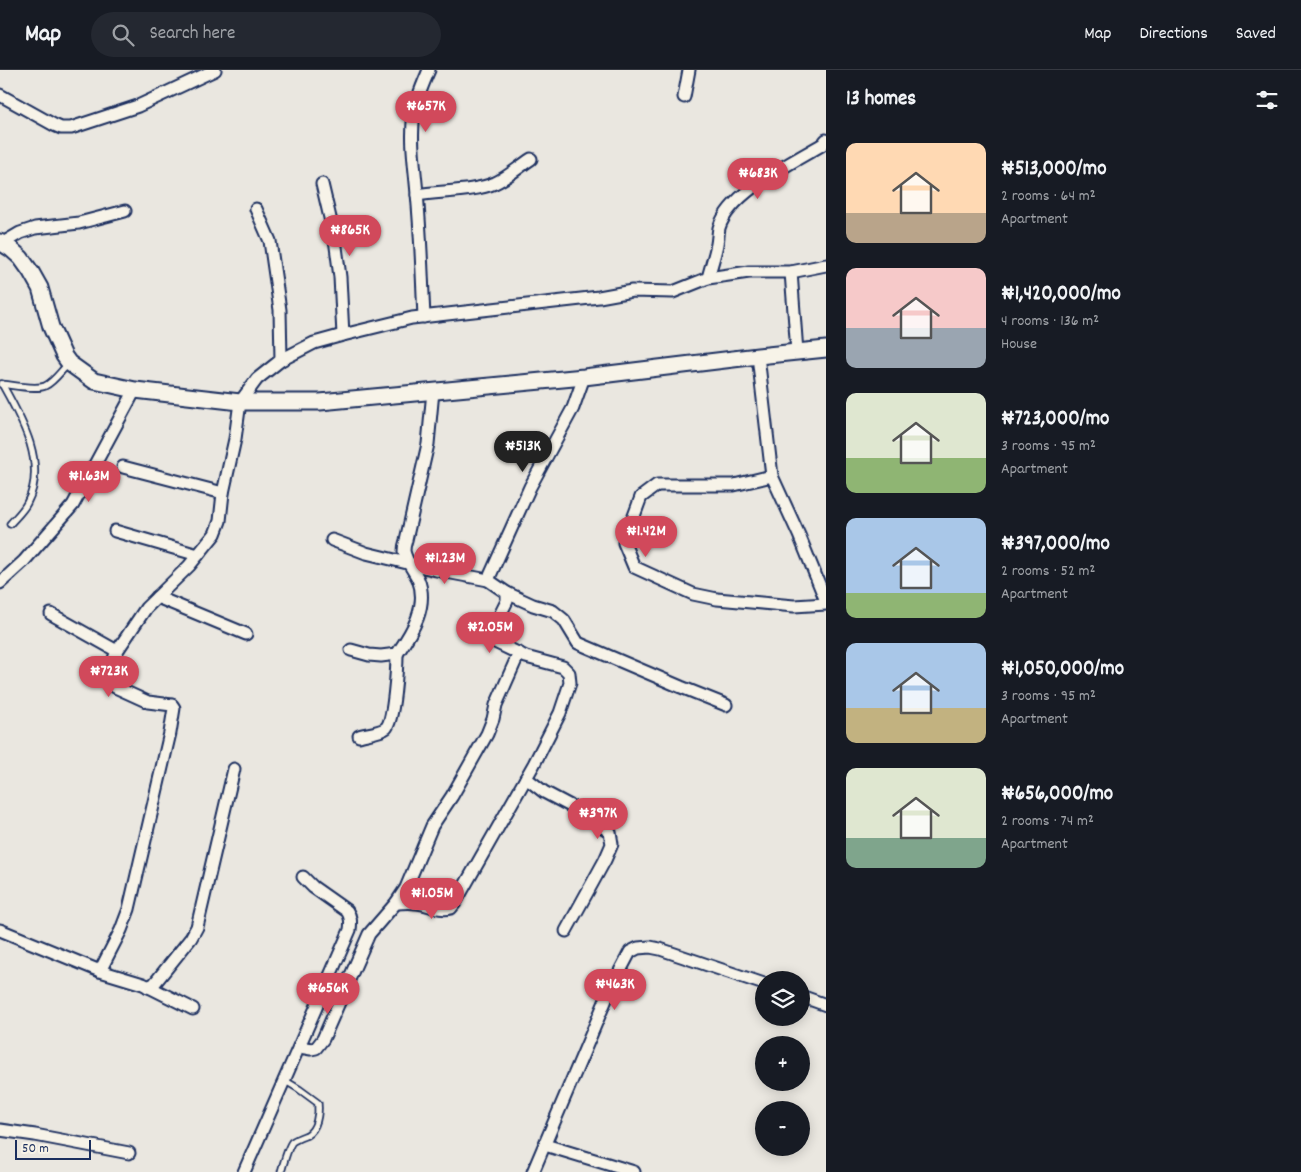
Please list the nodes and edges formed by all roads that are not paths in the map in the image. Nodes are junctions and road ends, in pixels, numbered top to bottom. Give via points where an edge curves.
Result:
1 (215, 70) edge
2 (428, 70) edge
3 (689, 70) edge
4 (0, 95) edge
5 (684, 97) dead end
6 (826, 140) edge
7 (531, 159) dead end
8 (322, 184) dead end
9 (417, 195) junction
10 (256, 209) dead end
11 (126, 211) dead end
12 (1, 243) edge
13 (826, 265) edge
14 (791, 272) junction
15 (708, 278) junction
16 (424, 317) junction
17 (342, 335) junction
18 (826, 349) edge
19 (797, 352) junction
20 (758, 356) junction
21 (281, 360) junction
22 (69, 362) junction
23 (584, 377) junction
24 (1, 384) edge
25 (135, 390) junction
26 (433, 391) junction
27 (240, 402) junction
28 (123, 467) dead end
29 (772, 476) junction
30 (223, 493) junction
31 (10, 524) dead end
32 (115, 531) dead end
33 (332, 540) dead end
34 (198, 555) junction
35 (409, 564) junction
36 (488, 580) junction
37 (0, 583) edge
38 (506, 593) junction
39 (157, 596) junction
40 (826, 602) edge
41 (51, 614) dead end
42 (246, 634) dead end
43 (351, 650) dead end
44 (117, 651) junction
45 (519, 653) junction
46 (397, 654) junction
47 (726, 705) dead end
48 (359, 736) dead end
49 (234, 769) dead end
50 (526, 778) junction
51 (303, 877) dead end
52 (396, 903) junction
53 (0, 930) edge
54 (566, 931) dead end
55 (100, 971) junction
56 (755, 981) edge
57 (148, 987) junction
58 (810, 999) edge
59 (826, 1004) edge
60 (193, 1009) dead end
61 (300, 1047) junction
62 (284, 1080) junction
63 (0, 1130) edge
64 (545, 1145) junction
65 (129, 1153) dead end
66 (244, 1172) edge
67 (281, 1172) edge
68 (533, 1172) edge
69 (634, 1172) edge

1 - 4 street via 138,106 71,128 54,125
2 - 9 street via 414,114 413,159
3 - 5 street
6 - 15 street via 736,202 720,228
7 - 9 street via 492,184
8 - 17 street via 335,239
9 - 16 street
10 - 21 street via 270,241 280,310
11 - 12 street via 79,223 35,228
12 - 22 street via 21,258 31,272 40,288 51,328
13 - 14 street
14 - 15 street via 749,272
14 - 19 street
15 - 16 street via 673,292 632,291
16 - 17 street
17 - 21 street via 314,343
18 - 19 street
19 - 20 street
20 - 23 street
20 - 29 street
21 - 27 street via 257,379
22 - 24 lane via 45,386
22 - 25 street via 94,381
23 - 26 street
23 - 36 street via 573,408 530,487
24 - 31 lane via 26,431 36,475 26,505
25 - 27 street
25 - 37 street via 73,505
26 - 27 street via 320,402
26 - 35 street via 428,444 404,551
27 - 30 street
28 - 30 street
29 - 40 street
29 - 40 street via 734,485 657,485 641,498 624,543 634,567 693,594 717,599 794,606
30 - 34 street via 216,534
32 - 34 street
33 - 35 street
34 - 39 street
35 - 36 street
35 - 46 street via 418,578 422,606
36 - 38 street
38 - 45 street via 494,637 497,643
38 - 47 street via 553,611 564,620 578,643
39 - 42 street
39 - 44 street
41 - 44 street
43 - 46 street via 380,656
44 - 55 street via 110,673 115,687 148,702 168,703 174,708 129,909
45 - 50 street via 563,667 570,678 560,713
45 - 52 street via 486,734 432,826 406,888
46 - 48 street via 391,720 385,728
49 - 57 street via 197,928 154,984
50 - 52 street via 451,908 441,910 414,903
50 - 54 street via 610,832 612,844 605,860
51 - 61 street via 347,911 351,922
52 - 61 street via 369,934 323,1039 316,1048
53 - 55 street
55 - 57 street
56 - 64 street via 660,949 638,948 630,952 610,990
57 - 60 street
58 - 59 street
61 - 62 street
62 - 66 street
62 - 67 lane via 318,1103 319,1112 310,1133 292,1142
63 - 65 street
64 - 68 street
64 - 69 street

